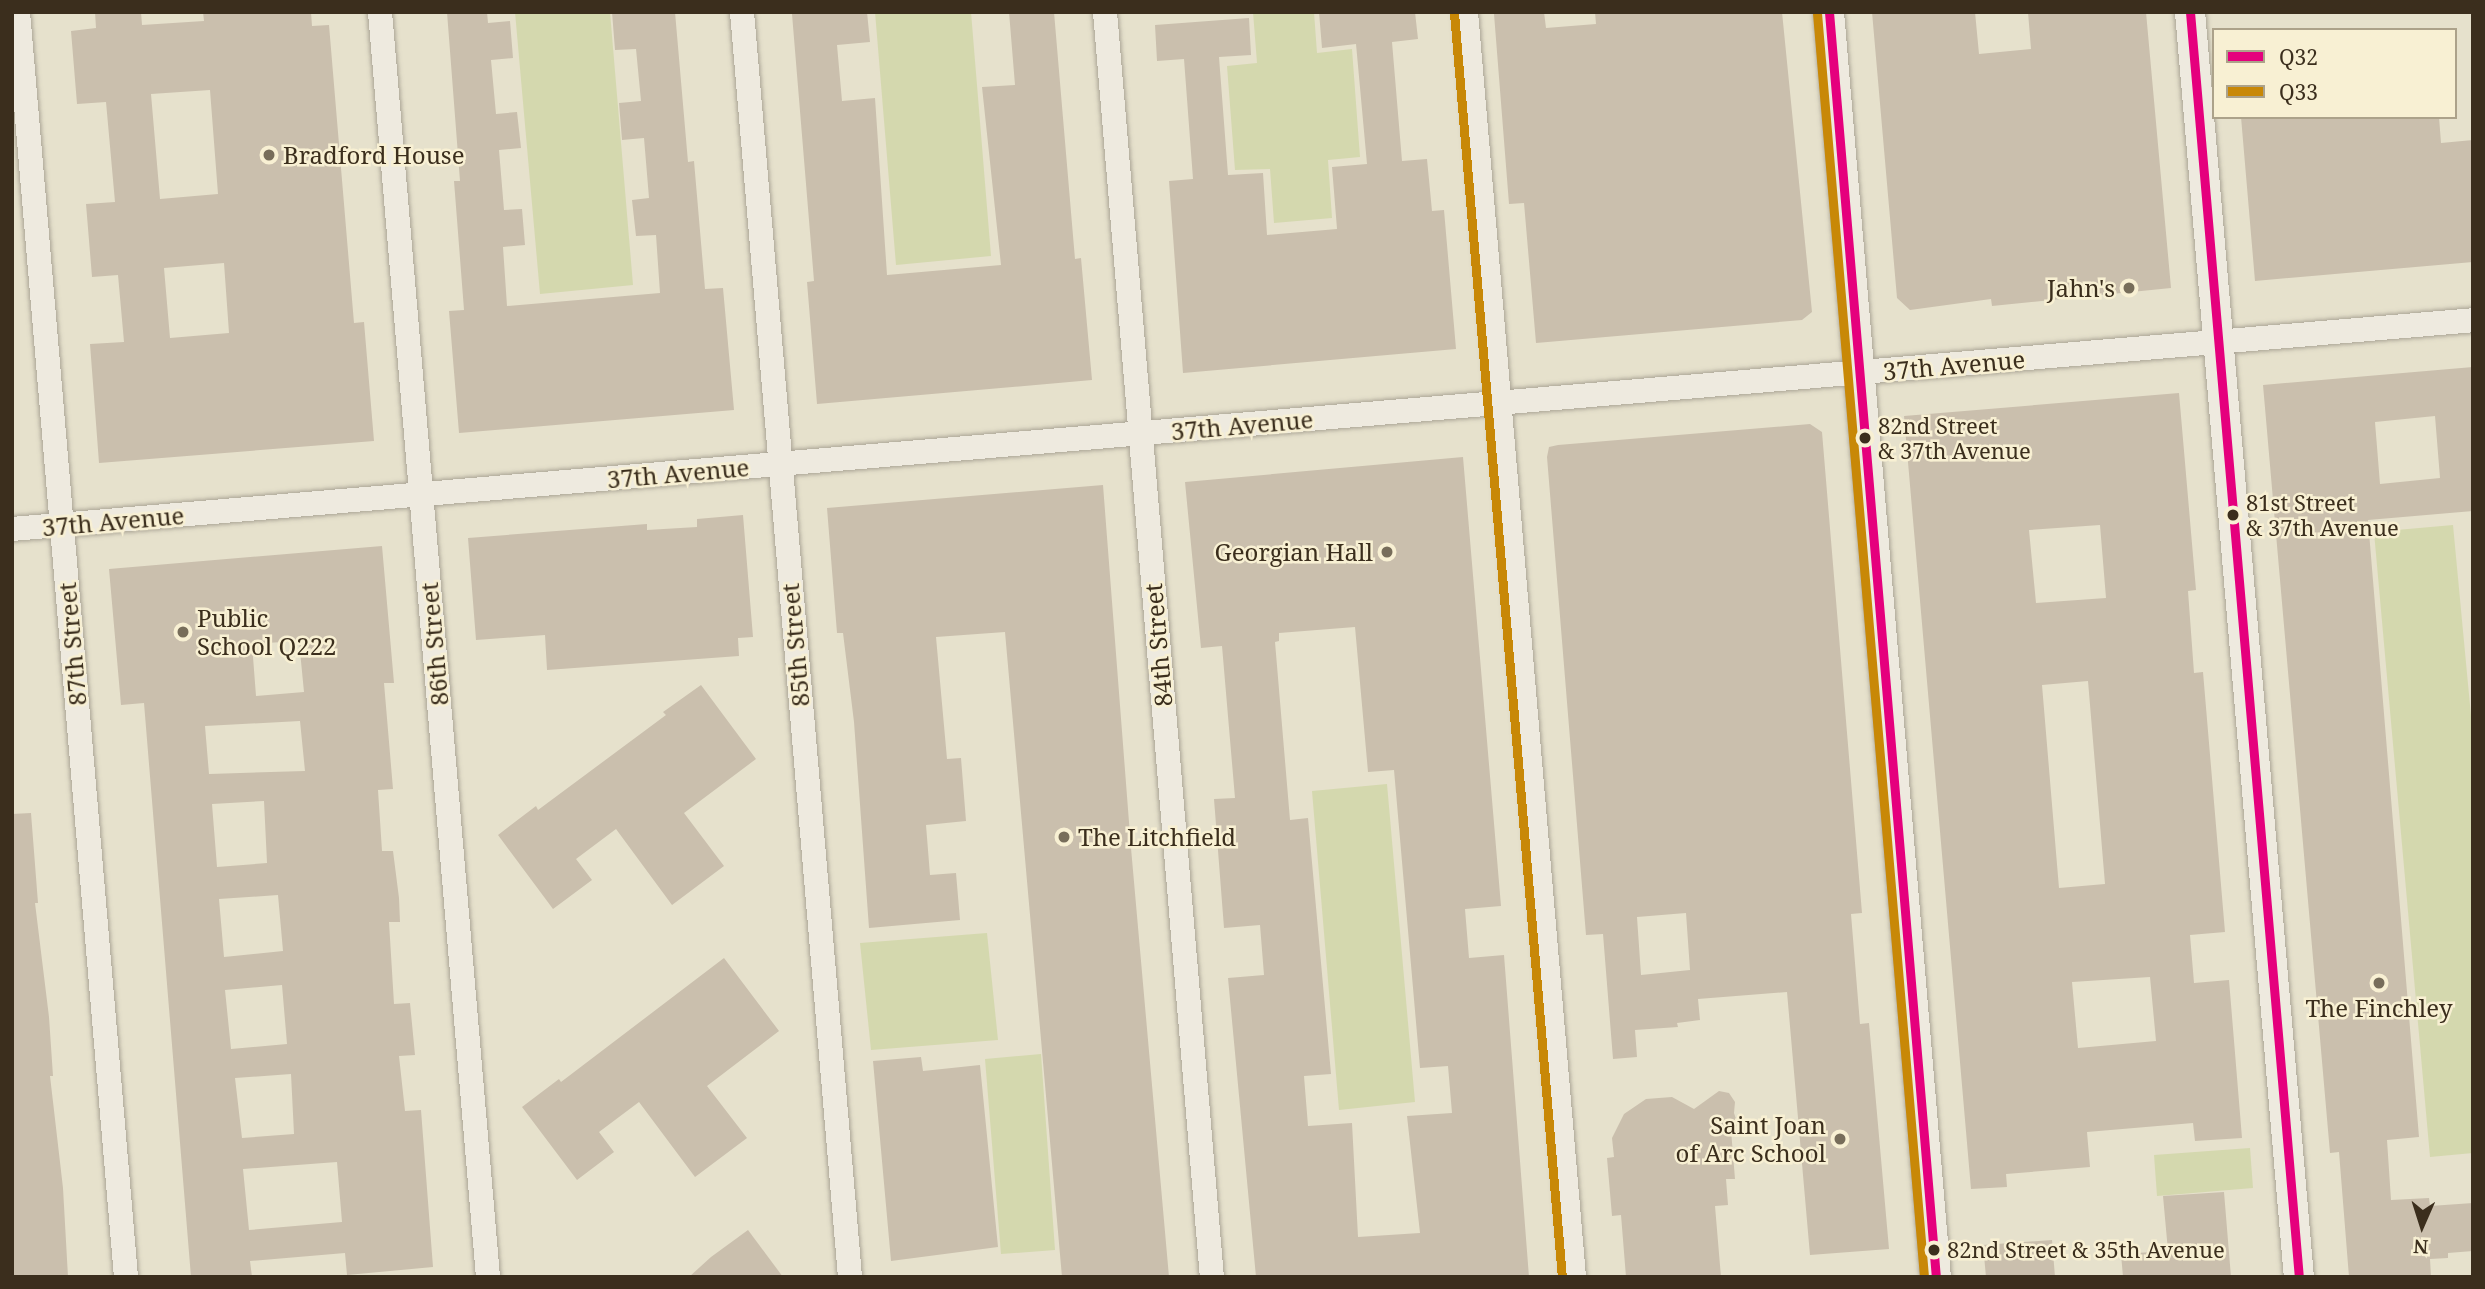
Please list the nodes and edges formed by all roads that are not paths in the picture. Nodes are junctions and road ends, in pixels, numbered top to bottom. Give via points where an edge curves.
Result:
1 (18, 12) edge
2 (380, 12) edge
3 (742, 12) edge
4 (1105, 12) edge
5 (1466, 12) edge
6 (1829, 12) edge
7 (2190, 12) edge
8 (2473, 320) edge
9 (2218, 342) junction
10 (1859, 373) junction
11 (1499, 403) junction
12 (1140, 434) junction
13 (780, 464) junction
14 (422, 495) junction
15 (61, 526) junction
16 (12, 530) edge
17 (125, 1277) edge
18 (488, 1277) edge
19 (850, 1277) edge
20 (1212, 1277) edge
21 (1574, 1277) edge
22 (1936, 1277) edge
23 (2299, 1277) edge

1 - 15 street, 87th Street
2 - 14 street, 86th Street
3 - 13 street, 85th Street
4 - 12 street, 84th Street
5 - 11 street
6 - 10 street
7 - 9 street
8 - 9 street, 37th Avenue
9 - 10 street, 37th Avenue
9 - 23 street
10 - 11 street, 37th Avenue
10 - 22 street
11 - 12 street, 37th Avenue
11 - 21 street
12 - 13 street, 37th Avenue
12 - 20 street, 84th Street
13 - 14 street, 37th Avenue
13 - 19 street, 85th Street
14 - 15 street, 37th Avenue
14 - 18 street, 86th Street
15 - 16 street, 37th Avenue
15 - 17 street, 87th Street

